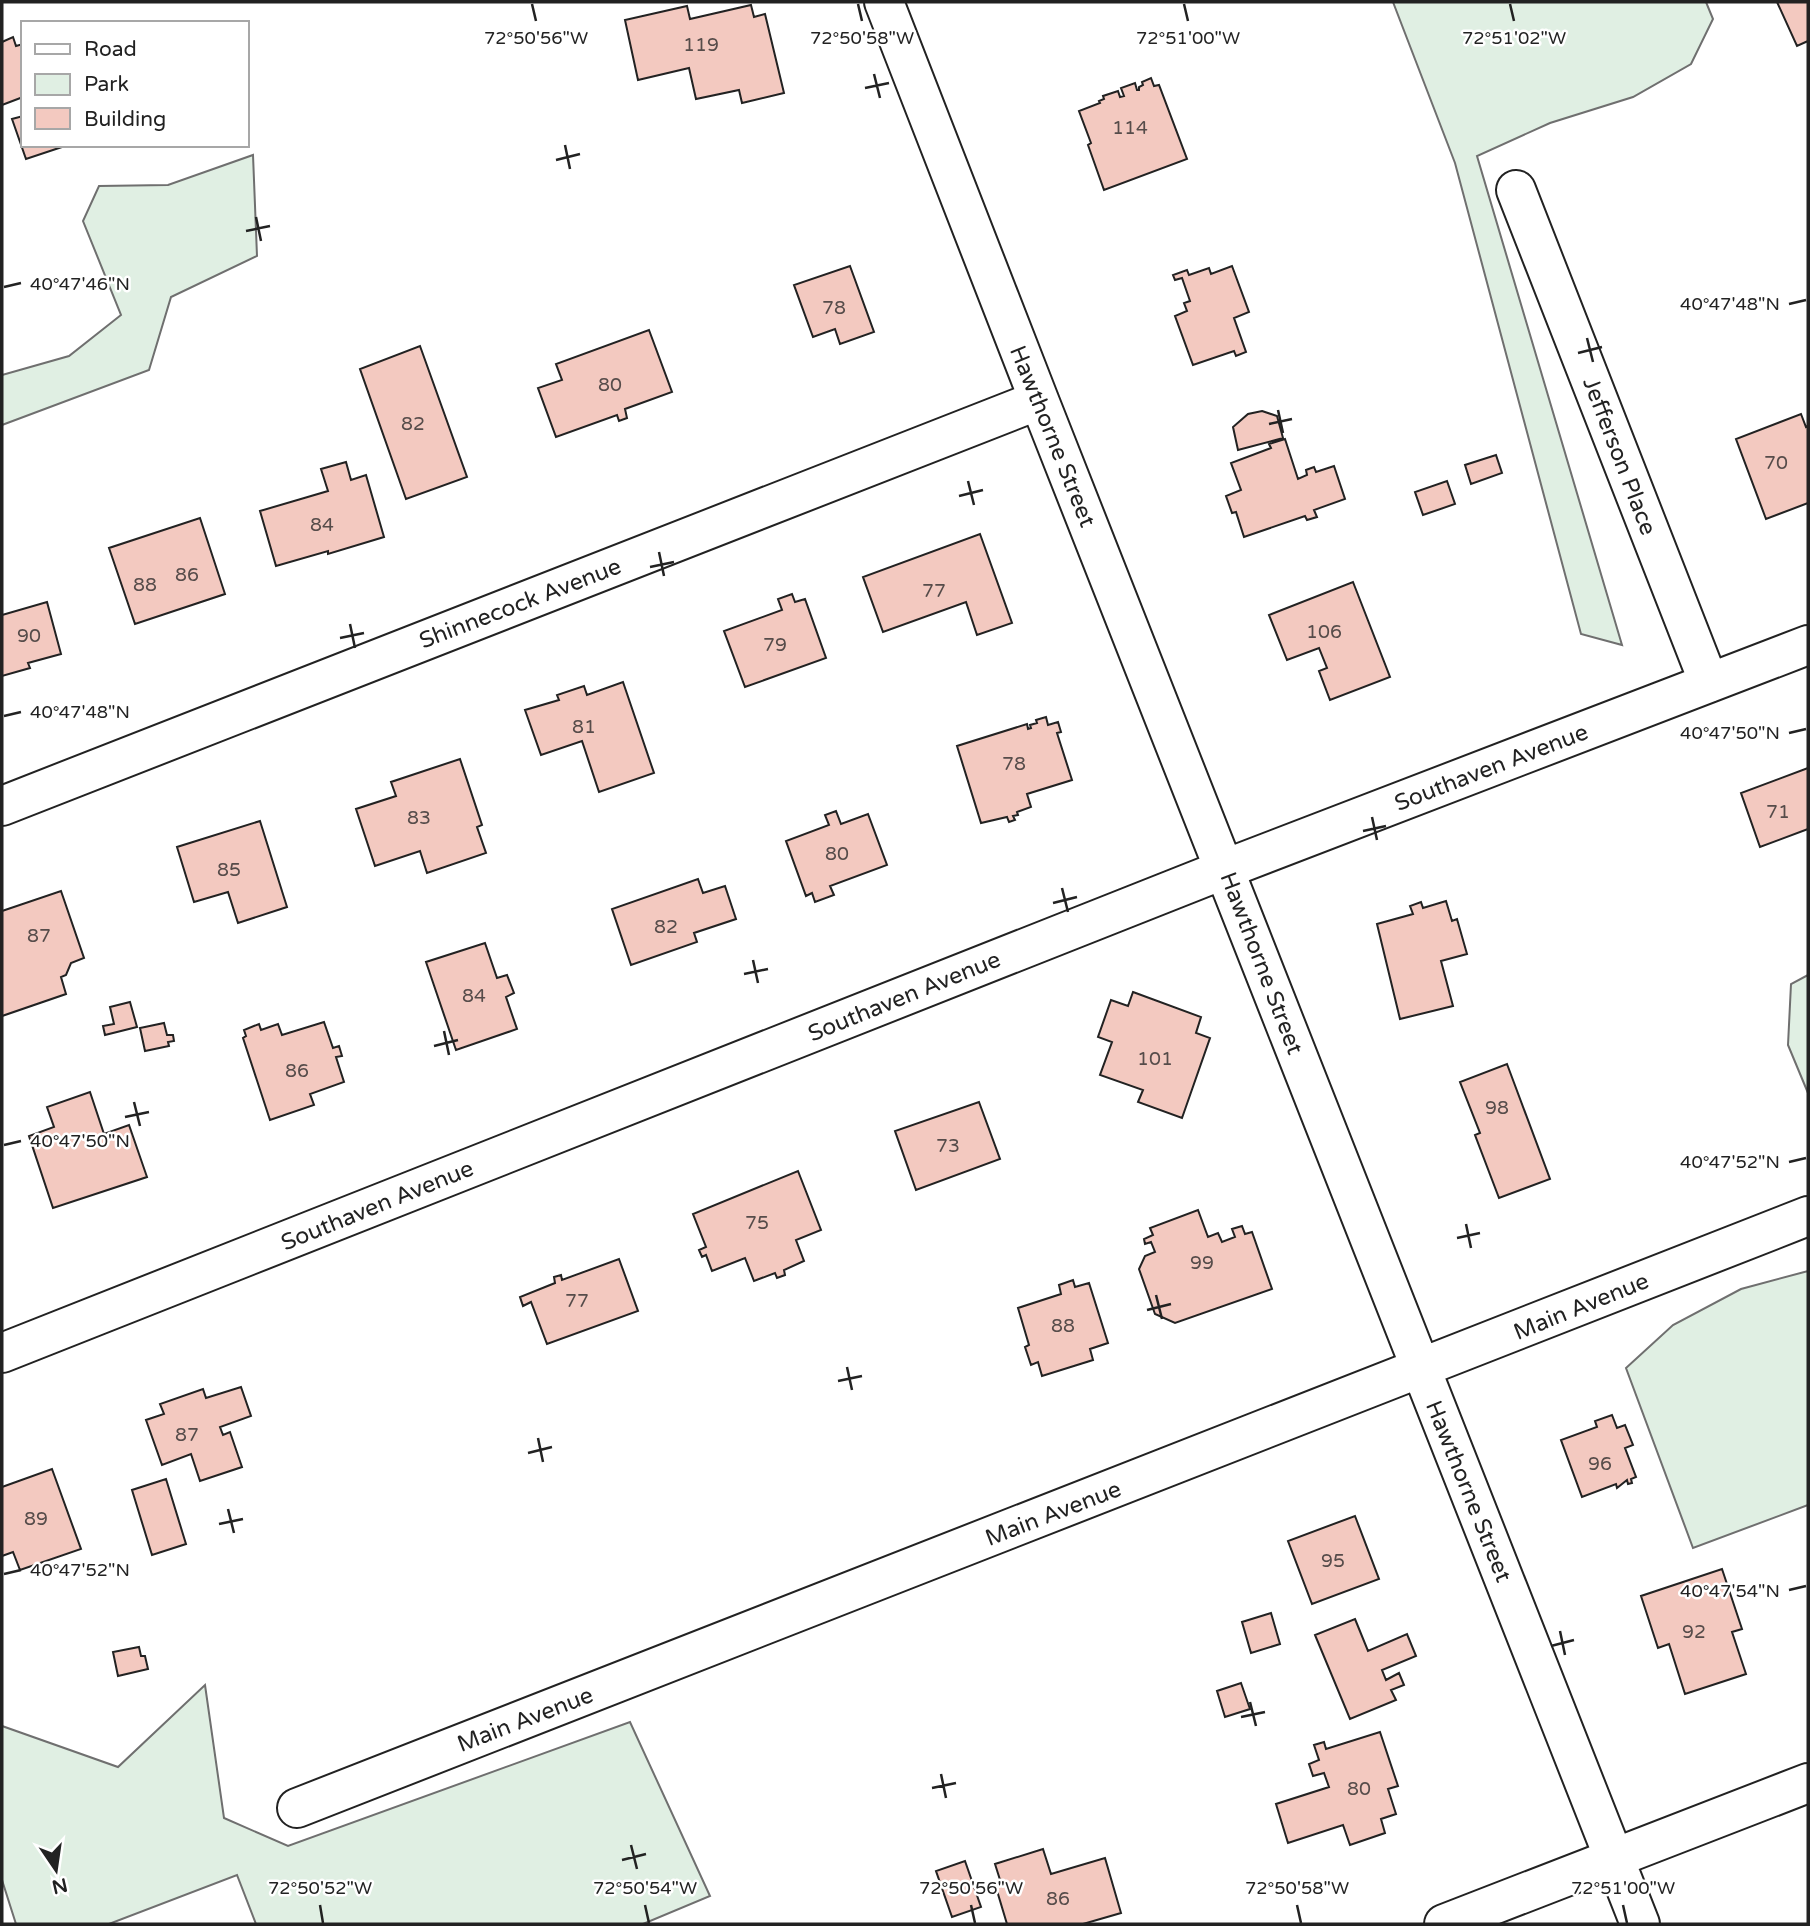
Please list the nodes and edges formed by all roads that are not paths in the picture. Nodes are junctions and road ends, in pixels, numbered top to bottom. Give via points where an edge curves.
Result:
1 (884, 2) edge
2 (1516, 190) dead end
3 (1039, 400) junction
4 (1808, 645) edge
5 (1709, 683) junction
6 (2, 806) edge
7 (1225, 869) junction
8 (1808, 1216) edge
9 (2, 1353) edge
10 (1421, 1369) junction
11 (1808, 1783) edge
12 (297, 1808) dead end
13 (1615, 1859) junction
14 (1444, 1924) edge
15 (1640, 1924) edge

1 - 3 street, Hawthorne Street
2 - 5 street, Jefferson Place
3 - 6 street, Shinnecock Avenue
3 - 7 street, Hawthorne Street
4 - 5 street, Southaven Avenue
5 - 7 street, Southaven Avenue
7 - 9 street, Southaven Avenue
7 - 10 street, Hawthorne Street
8 - 10 street, Main Avenue
10 - 12 street, Main Avenue
10 - 13 street, Hawthorne Street
11 - 13 street
13 - 14 street
13 - 15 street, Hawthorne Street

